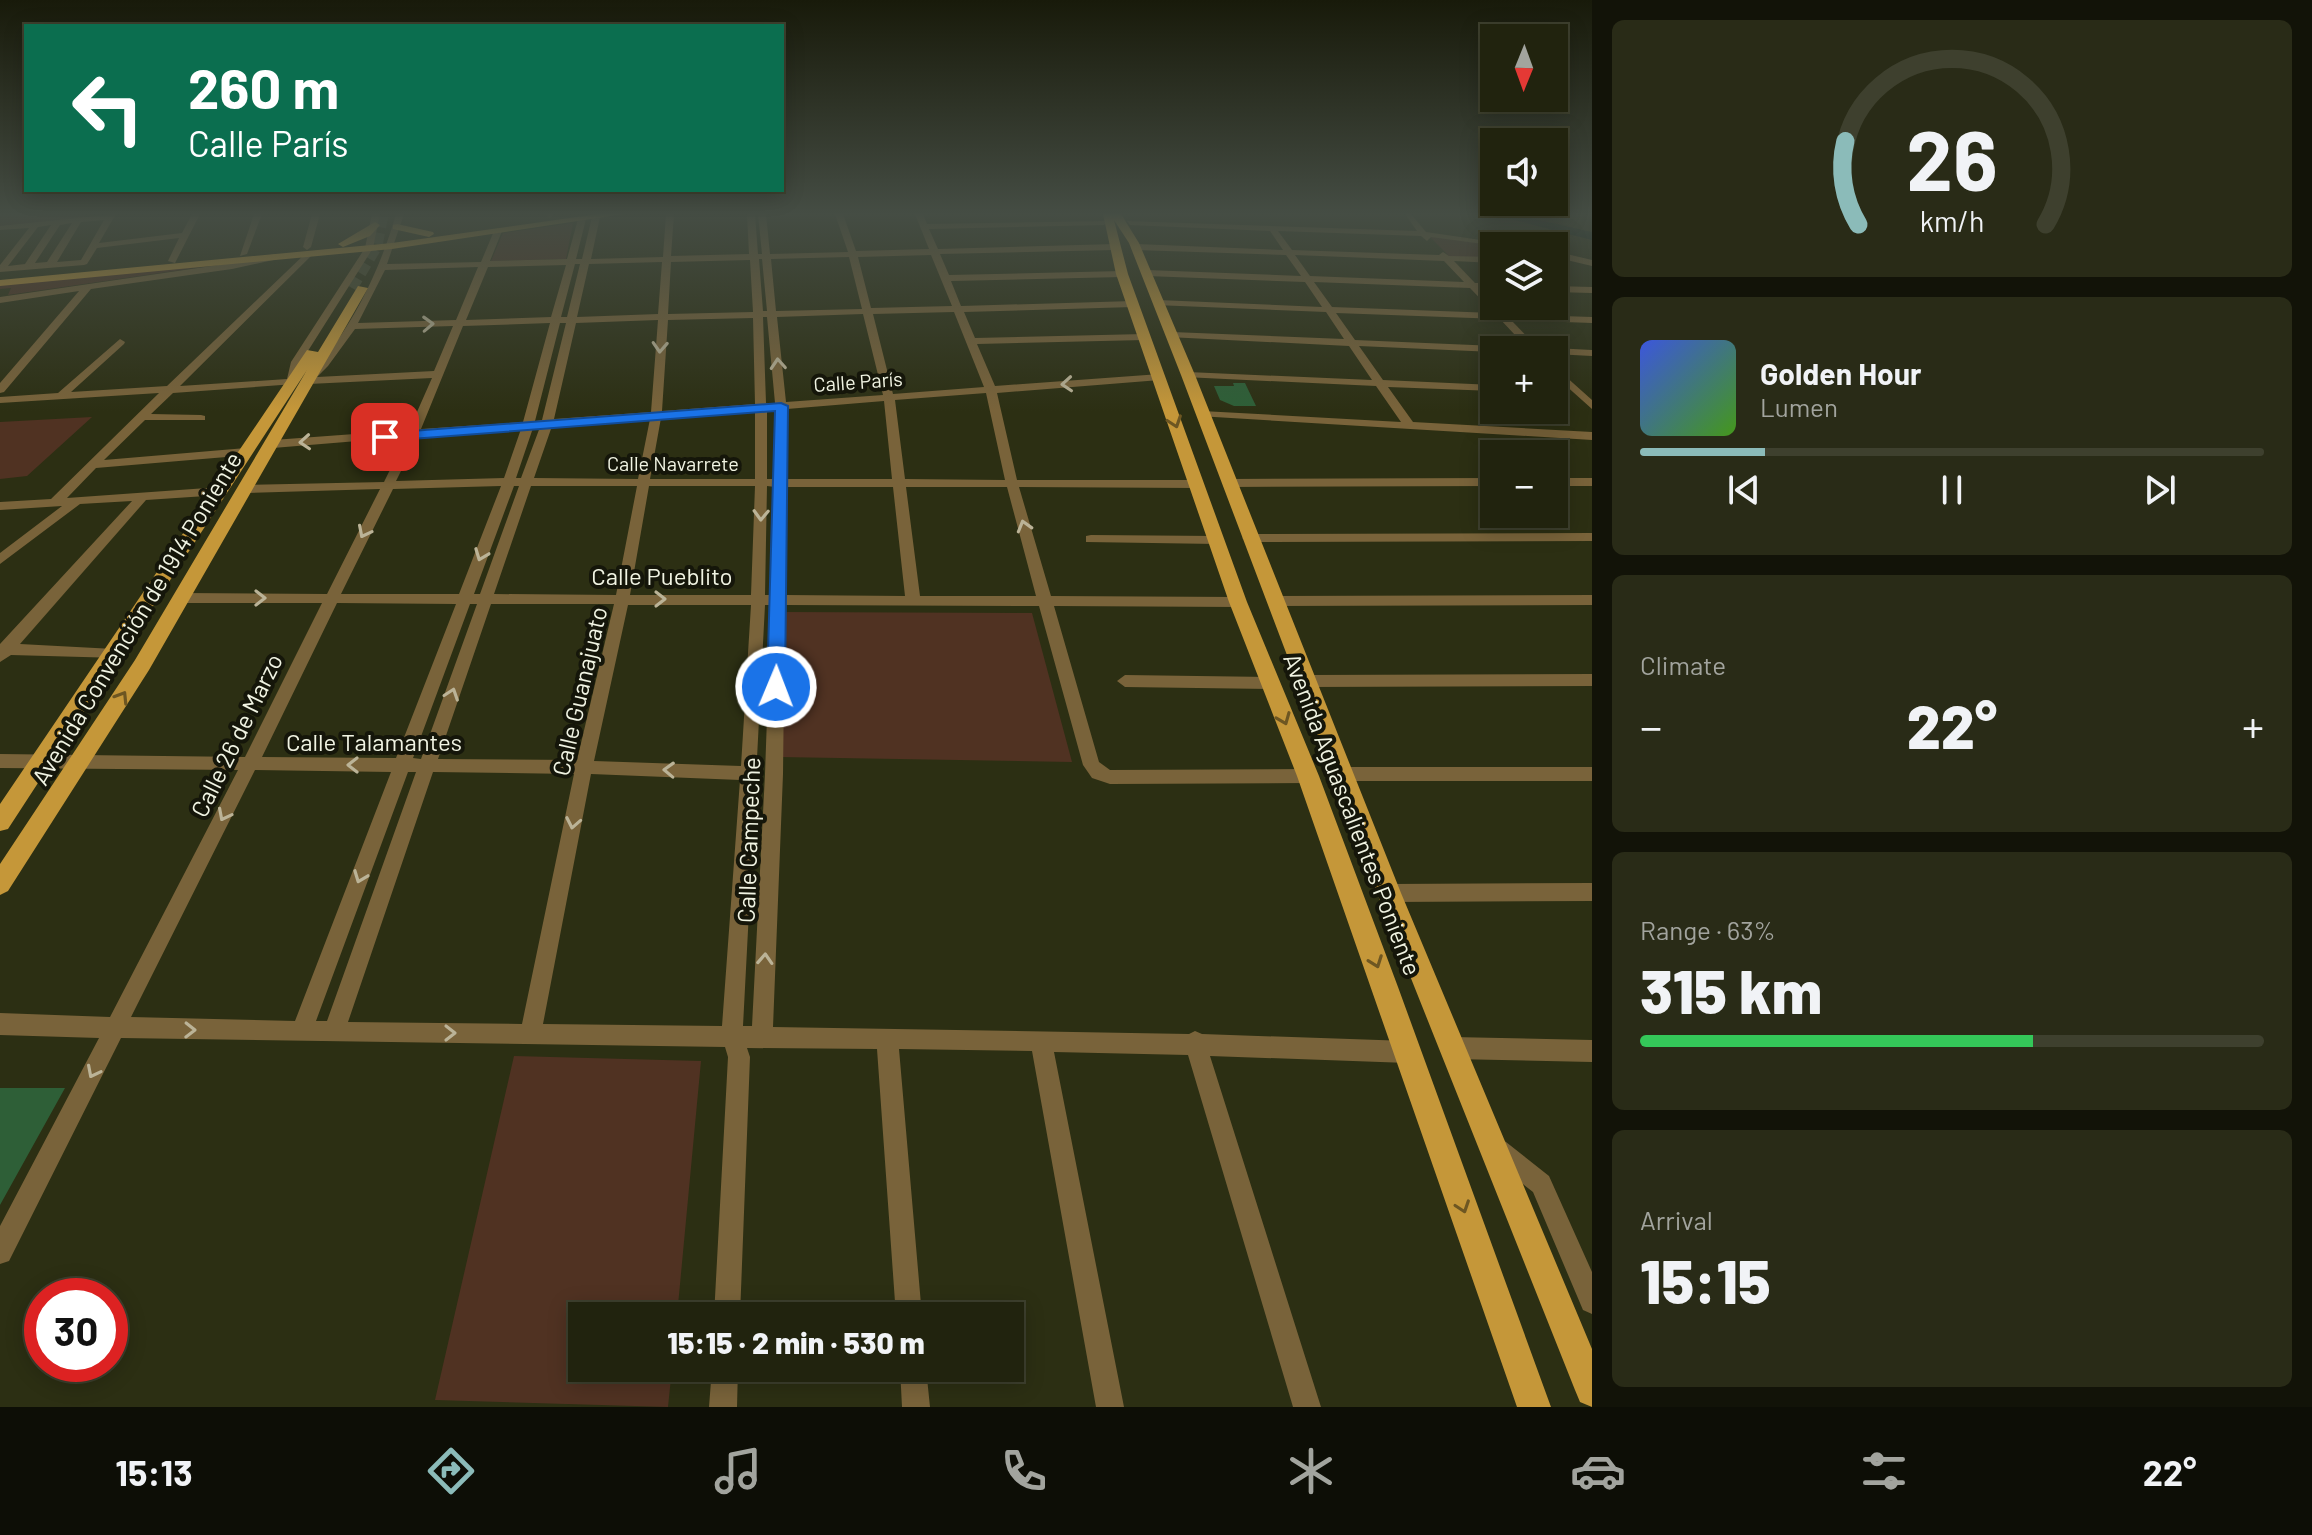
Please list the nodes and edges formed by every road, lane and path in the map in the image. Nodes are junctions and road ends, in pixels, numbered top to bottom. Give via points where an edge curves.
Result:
1 (138, 280) edge
2 (279, 280) edge
3 (348, 280) tunnel mouth
4 (376, 280) edge
5 (477, 280) edge
6 (567, 280) edge
7 (581, 280) edge
8 (665, 280) edge
9 (763, 280) edge
10 (859, 280) edge
11 (947, 280) edge
12 (1124, 280) edge
13 (1149, 280) edge
14 (1299, 280) edge
15 (1307, 280) junction
16 (1467, 280) edge
17 (1473, 286) junction
18 (1480, 286) edge
19 (88, 287) junction
20 (357, 288) tunnel mouth
21 (1568, 289) edge
22 (1592, 290) edge
23 (1480, 293) edge
24 (2, 301) edge
25 (1158, 303) junction
26 (1133, 304) junction
27 (958, 309) junction
28 (1328, 310) junction
29 (867, 311) junction
30 (767, 314) junction
31 (1480, 315) edge
32 (661, 316) junction
33 (556, 319) junction
34 (570, 319) junction
35 (1568, 319) edge
36 (1506, 320) edge
37 (1592, 320) edge
38 (459, 323) junction
39 (350, 326) junction
40 (1172, 335) junction
41 (1521, 336) edge
42 (1144, 337) junction
43 (972, 341) junction
44 (120, 342) dead end
45 (1350, 343) junction
46 (1480, 348) edge
47 (1568, 352) edge
48 (1592, 353) edge
49 (439, 374) junction
50 (1188, 375) junction
51 (1160, 377) junction
52 (301, 380) junction
53 (1379, 383) junction
54 (1568, 384) edge
55 (1480, 387) edge
56 (171, 389) junction
57 (0, 390) edge
58 (991, 390) junction
59 (1568, 391) edge
60 (1575, 391) junction
61 (1592, 392) edge
62 (61, 396) junction
63 (889, 398) junction
64 (0, 400) edge
65 (781, 406) junction
66 (1592, 406) edge
67 (762, 408) junction
68 (1202, 414) junction
69 (656, 415) junction
70 (142, 417) junction
71 (201, 418) dead end
72 (547, 423) junction
73 (1408, 424) junction
74 (528, 425) junction
75 (413, 435) junction
76 (1592, 436) edge
77 (273, 444) junction
78 (246, 452) junction
79 (93, 465) junction
80 (509, 482) junction
81 (528, 482) junction
82 (1480, 482) edge
83 (1568, 482) edge
84 (1592, 482) edge
85 (644, 483) junction
86 (762, 483) junction
87 (781, 483) junction
88 (1228, 483) junction
89 (899, 484) junction
90 (1012, 484) junction
91 (1196, 484) junction
92 (389, 485) junction
93 (246, 489) junction
94 (221, 491) junction
95 (143, 496) junction
96 (76, 501) junction
97 (54, 503) junction
98 (0, 506) edge
99 (1592, 537) edge
100 (1249, 538) junction
101 (1091, 539) dead end
102 (1217, 540) junction
103 (0, 560) edge
104 (331, 597) junction
105 (182, 598) junction
106 (464, 598) junction
107 (485, 598) junction
108 (622, 599) junction
109 (758, 599) junction
110 (777, 599) junction
111 (913, 600) junction
112 (1592, 600) edge
113 (1046, 601) junction
114 (1274, 601) junction
115 (1238, 602) junction
116 (2, 652) edge
117 (114, 654) junction
118 (1592, 680) edge
119 (1125, 681) dead end
120 (1307, 681) junction
121 (1270, 683) junction
122 (410, 745) junction
123 (434, 746) junction
124 (0, 761) edge
125 (42, 763) junction
126 (80, 763) junction
127 (250, 764) junction
128 (402, 765) junction
129 (427, 765) junction
130 (584, 767) junction
131 (747, 773) junction
132 (1344, 774) junction
133 (1592, 774) edge
134 (1308, 776) junction
135 (0, 822) edge
136 (0, 884) edge
137 (1592, 892) edge
138 (1389, 893) junction
139 (0, 1024) edge
140 (116, 1028) junction
141 (301, 1032) junction
142 (334, 1032) junction
143 (531, 1033) junction
144 (762, 1037) junction
145 (887, 1040) junction
146 (1041, 1042) junction
147 (1195, 1042) junction
148 (735, 1047) junction
149 (1452, 1048) junction
150 (1592, 1051) edge
151 (1408, 1052) junction
152 (1492, 1146) junction
153 (0, 1252) edge
154 (1592, 1301) edge
155 (727, 1302) edge
156 (908, 1302) edge
157 (724, 1382) edge
158 (914, 1382) edge
159 (1592, 1390) edge
160 (723, 1407) edge
161 (916, 1407) edge
162 (1110, 1407) edge
163 (1307, 1407) edge
164 (1534, 1407) edge

1 - 19 street
2 - 56 street
3 - 52 street, Avenida Convención de 1914 Poniente via 296,362
4 - 39 street, Avenida Convención de 1914 Poniente
5 - 38 street, Calle 26 de Marzo
6 - 33 street
7 - 34 street
8 - 32 street, Calle Guanajuato
9 - 30 street, Calle Campeche
10 - 29 street
11 - 27 street
12 - 26 main road, Avenida Aguascalientes Poniente
13 - 25 main road, Avenida Aguascalientes Poniente
14 - 15 street
15 - 17 street
15 - 28 street
16 - 17 street
17 - 18 street
17 - 23 street
19 - 24 street
19 - 57 street
20 - 52 main road, Avenida Convención de 1914 Poniente
21 - 22 street
25 - 28 street
25 - 40 main road, Avenida Aguascalientes Poniente
26 - 27 street
26 - 42 main road, Avenida Aguascalientes Poniente
27 - 29 street
27 - 43 street
28 - 31 street
28 - 45 street
29 - 30 street
29 - 63 street
30 - 32 street
65 -> 30 street, Calle Campeche
30 - 67 street, Calle Campeche
32 - 34 street
32 -> 69 street, Calle Guanajuato
33 - 34 street
33 - 38 street
33 - 74 street
34 - 72 street
35 - 37 street
36 - 41 street
39 -> 38 street
38 - 49 street, Calle 26 de Marzo
39 - 52 street, Avenida Convención de 1914 Poniente via 326,363
40 - 45 street
40 - 50 main road, Avenida Aguascalientes Poniente
42 - 43 street
42 - 51 main road, Avenida Aguascalientes Poniente
43 - 58 street
44 - 62 street
45 - 46 street
45 - 53 street
47 - 48 street
49 - 52 street
49 - 75 street, Calle 26 de Marzo
50 - 53 street
50 - 68 main road, Avenida Aguascalientes Poniente
51 -> 58 street, Calle París
51 -> 91 main road, Avenida Aguascalientes Poniente
52 - 56 street
52 - 77 main road, Avenida Convención de 1914 Poniente
52 - 78 main road, Avenida Convención de 1914 Poniente
53 - 55 street
53 - 73 street
54 - 60 street
56 - 62 street
56 - 70 street
58 - 63 street, Calle París
58 - 90 street
59 - 60 street
60 - 61 street
60 - 66 street
62 - 64 street
63 - 65 street, Calle París
63 - 89 street
65 - 67 street, Calle París
65 - 87 street, Calle Campeche
67 - 69 street, Calle París
67 - 86 street, Calle Campeche
68 - 73 street
68 - 88 main road, Avenida Aguascalientes Poniente
69 - 72 street, Calle París
69 - 85 street, Calle Guanajuato
70 - 71 street
70 - 79 street
72 - 74 street, Calle París
72 - 81 street
73 - 76 street
74 - 75 street, Calle París
74 - 80 street
75 -> 77 street, Calle París
75 - 92 street, Calle 26 de Marzo
77 - 93 main road, Avenida Convención de 1914 Poniente
78 - 79 street
78 - 94 main road, Avenida Convención de 1914 Poniente
79 - 97 street
80 - 81 street, Calle Navarrete
80 - 92 street, Calle Navarrete
80 -> 106 street
81 - 85 street, Calle Navarrete
81 - 107 street
82 - 88 street
83 - 84 street
85 - 86 street, Calle Navarrete
85 - 108 street, Calle Guanajuato
86 - 87 street, Calle Navarrete
86 -> 109 street, Calle Campeche
87 - 89 street, Calle Navarrete
87 - 110 street, Calle Campeche
88 - 100 main road, Avenida Aguascalientes Poniente
89 - 90 street, Calle Navarrete
89 - 111 street
90 - 91 street, Calle Navarrete
113 -> 90 street
91 - 102 main road, Avenida Aguascalientes Poniente
92 - 93 street, Calle Navarrete
92 -> 104 street, Calle 26 de Marzo
93 - 105 main road, Avenida Convención de 1914 Poniente
94 - 95 street
94 - 117 main road, Avenida Convención de 1914 Poniente
95 - 96 street
95 - 116 street
96 - 97 street
96 - 103 street
97 - 98 street
99 - 100 street
100 - 114 main road, Avenida Aguascalientes Poniente
101 - 102 street
102 - 115 main road, Avenida Aguascalientes Poniente
105 -> 104 street, Calle Pueblito
104 - 106 street, Calle Pueblito
104 - 127 street, Calle 26 de Marzo
126 -> 105 main road, Avenida Convención de 1914 Poniente
106 - 107 street, Calle Pueblito
106 - 122 street
107 - 108 street, Calle Pueblito
123 -> 107 street
108 -> 109 street, Calle Pueblito
108 - 130 street, Calle Guanajuato
109 - 110 street, Calle Pueblito
109 - 131 street, Calle Campeche
110 - 111 street, Calle Pueblito
144 -> 110 street, Calle Campeche
111 - 113 street, Calle Pueblito
112 - 114 street
113 - 115 street, Calle Pueblito
113 - 134 street via 1091,765 1098,773
114 - 120 main road, Avenida Aguascalientes Poniente
115 - 121 main road, Avenida Aguascalientes Poniente
116 - 117 street
117 - 125 main road, Avenida Convención de 1914 Poniente
118 - 120 street
119 - 121 street
120 - 132 main road, Avenida Aguascalientes Poniente
121 -> 134 main road, Avenida Aguascalientes Poniente
122 - 123 street
122 - 128 street
123 - 129 street
124 - 125 street, Calle Talamantes
125 - 126 street, Calle Talamantes
125 - 135 main road, Avenida Convención de 1914 Poniente
126 - 127 street, Calle Talamantes
126 - 136 main road, Avenida Convención de 1914 Poniente
128 -> 127 street, Calle Talamantes
127 -> 140 street, Calle 26 de Marzo
128 - 129 street, Calle Talamantes
128 -> 141 street
129 - 130 street, Calle Talamantes
129 - 142 street
131 -> 130 street, Calle Talamantes
130 -> 143 street, Calle Guanajuato
131 - 148 street, Calle Campeche
132 - 133 street
132 - 138 main road, Avenida Aguascalientes Poniente
134 -> 151 main road, Avenida Aguascalientes Poniente
137 - 138 street
138 - 149 main road, Avenida Aguascalientes Poniente
139 - 140 street
140 -> 141 street
140 -> 153 street, Calle 26 de Marzo
141 - 142 street
142 -> 143 street
143 - 148 street
144 - 145 street
144 - 148 street
145 - 146 street
145 - 156 street
146 - 147 street
146 - 162 street
147 - 151 street
147 - 163 street
148 - 155 street, Calle Campeche
149 - 150 street
149 - 152 main road, Avenida Aguascalientes Poniente
151 -> 164 main road, Avenida Aguascalientes Poniente
152 - 154 street via 1541,1184
152 - 159 main road, Avenida Aguascalientes Poniente
157 - 160 street
158 - 161 street

